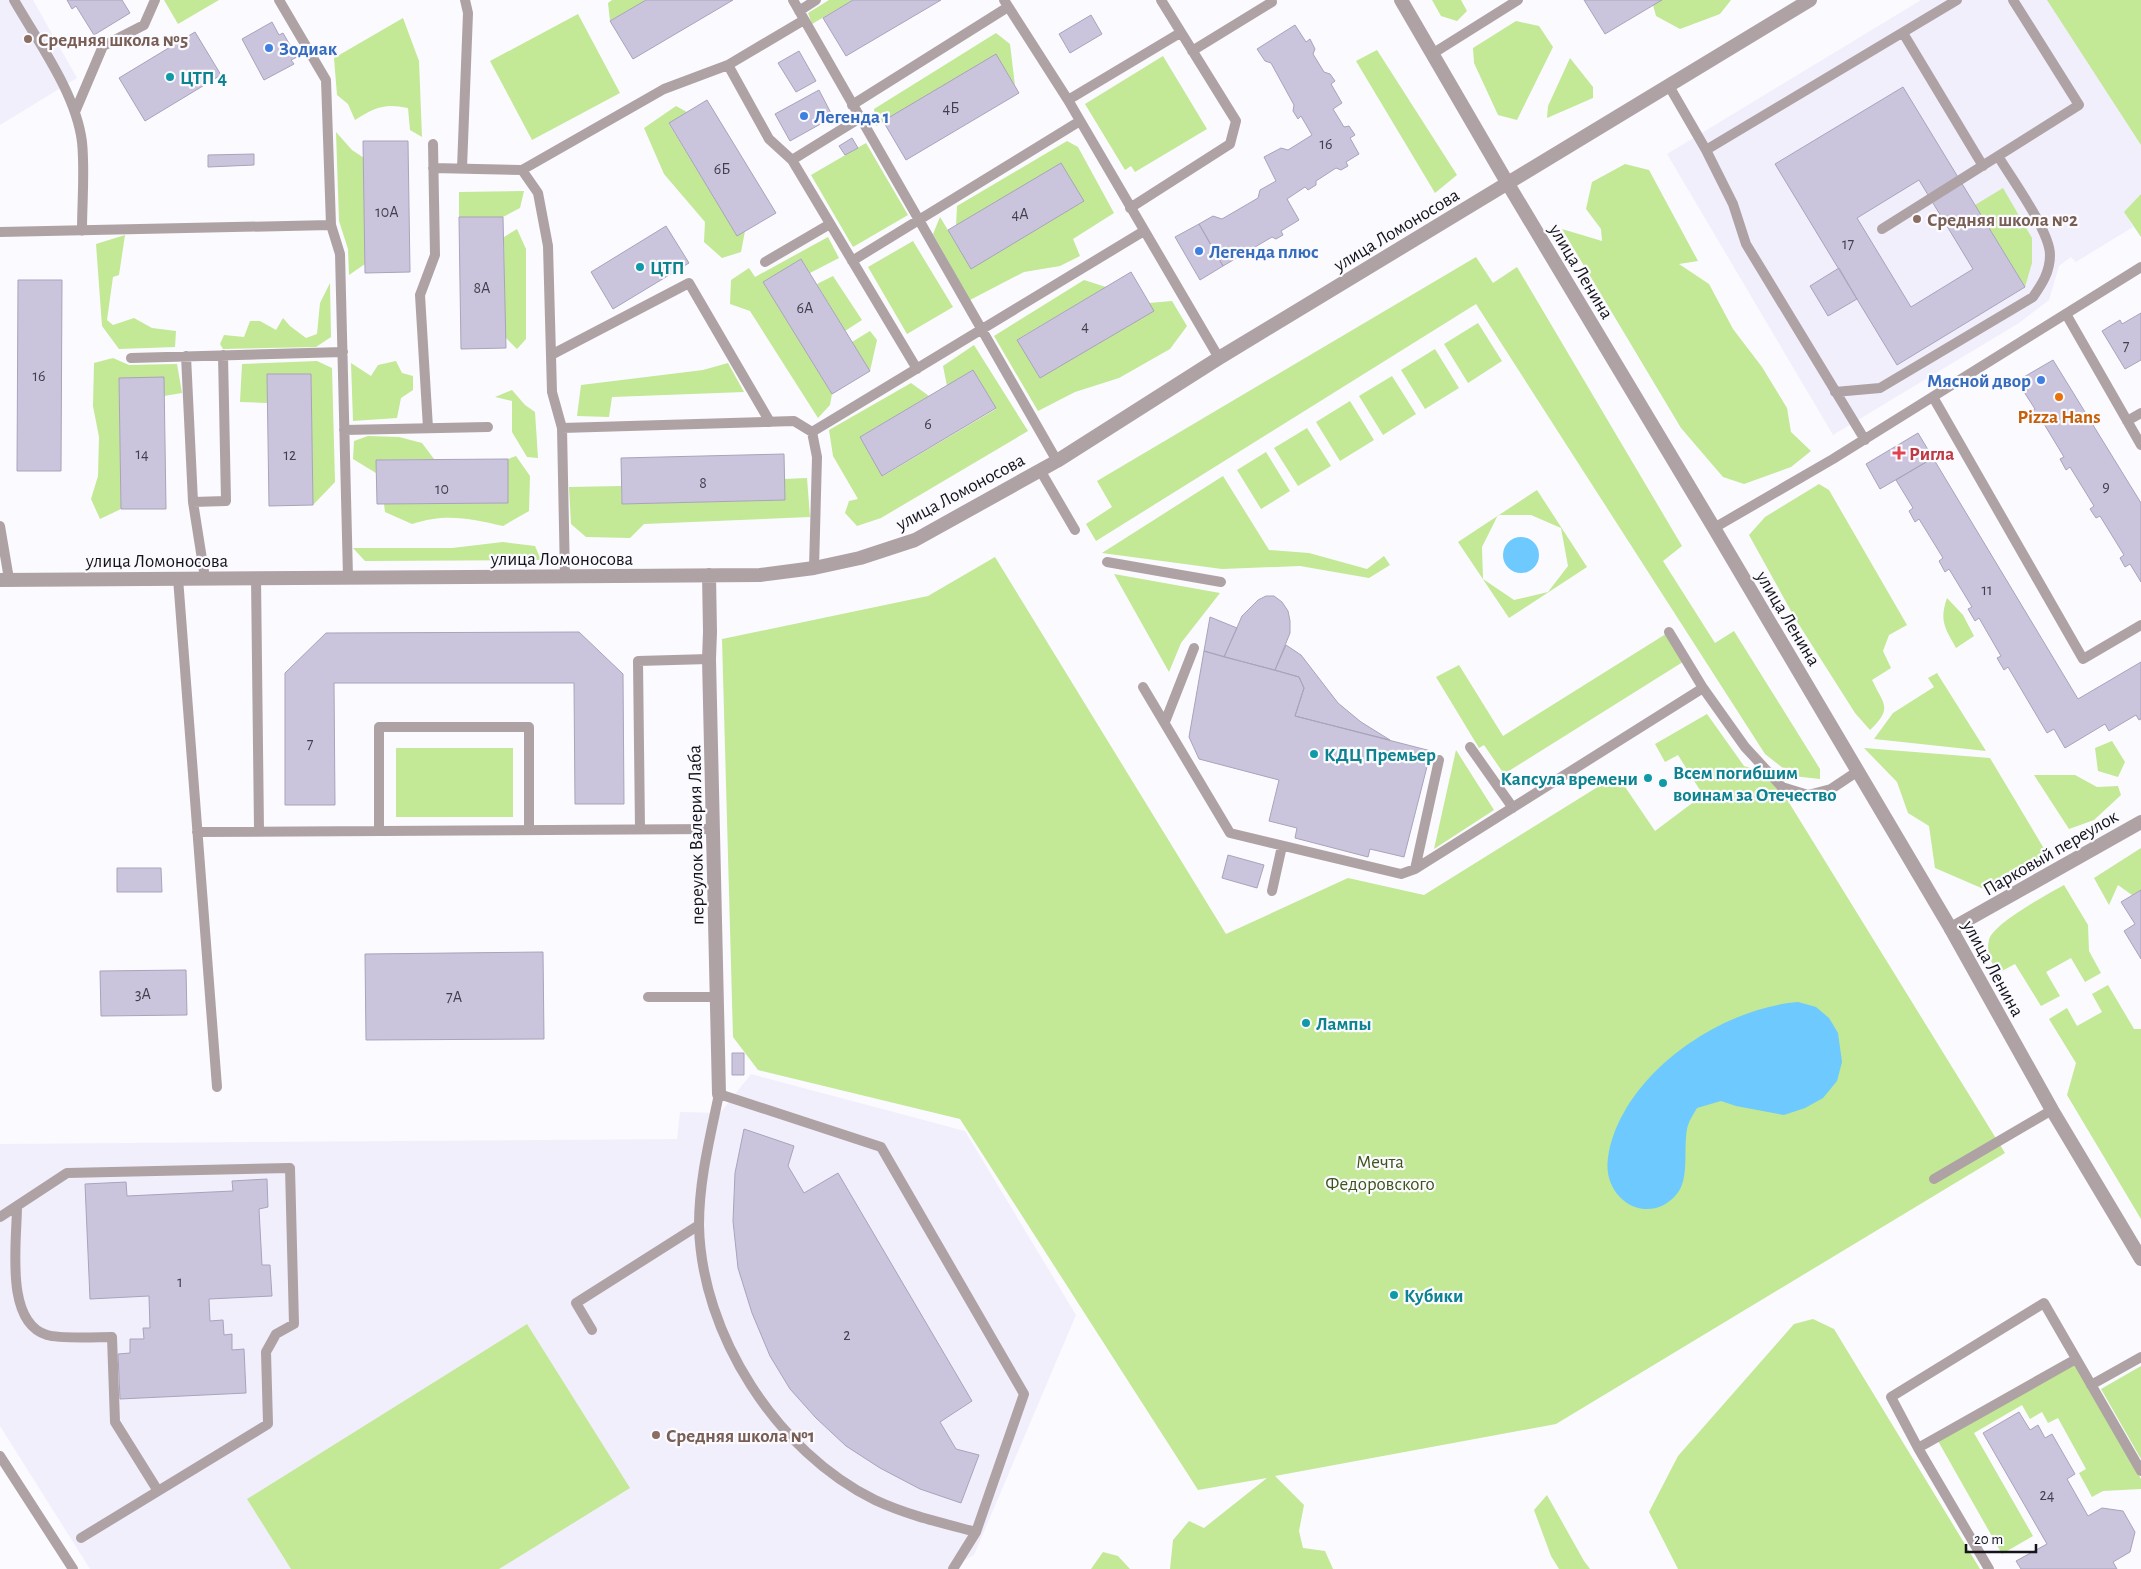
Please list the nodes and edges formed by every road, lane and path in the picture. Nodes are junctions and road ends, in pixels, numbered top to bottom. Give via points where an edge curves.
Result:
1 (14, 0) edge
2 (155, 0) edge
3 (280, 0) edge
4 (465, 0) edge
5 (792, 0) edge
6 (816, 0) edge
7 (1161, 0) edge
8 (1400, 0) edge
9 (1518, 0) edge
10 (1810, 0) edge
11 (1957, 0) edge
12 (2013, 0) edge
13 (1272, 2) dead end
14 (1006, 3) edge
15 (798, 10) junction
16 (804, 20) junction
17 (1180, 33) junction
18 (1904, 33) junction
19 (1192, 51) junction
20 (1432, 54) junction
21 (728, 65) junction
22 (1669, 86) junction
23 (1068, 100) junction
24 (852, 104) junction
25 (75, 112) junction
26 (860, 118) junction
27 (1080, 121) junction
28 (432, 144) dead end
29 (1706, 150) junction
30 (1998, 156) junction
31 (792, 160) junction
32 (1983, 166) junction
33 (433, 168) junction
34 (462, 168) junction
35 (522, 170) junction
36 (1508, 184) junction
37 (1130, 208) junction
38 (918, 220) junction
39 (830, 224) junction
40 (331, 225) junction
41 (1882, 230) dead end
42 (82, 231) junction
43 (1144, 231) junction
44 (0, 232) edge
45 (852, 261) junction
46 (765, 262) dead end
47 (2141, 267) edge
48 (2066, 314) junction
49 (982, 330) junction
50 (343, 352) junction
51 (223, 355) junction
52 (551, 355) junction
53 (186, 356) junction
54 (131, 358) dead end
55 (1219, 358) junction
56 (917, 369) junction
57 (1835, 392) junction
58 (1933, 397) junction
59 (2141, 413) edge
60 (2127, 421) junction
61 (770, 422) junction
62 (488, 427) dead end
63 (428, 428) junction
64 (562, 428) junction
65 (344, 430) junction
66 (812, 432) junction
67 (1865, 440) junction
68 (2141, 445) edge
69 (1056, 460) junction
70 (1040, 470) junction
71 (193, 502) junction
72 (0, 526) edge
73 (1714, 528) junction
74 (1075, 530) dead end
75 (1108, 562) dead end
76 (814, 568) junction
77 (709, 575) junction
78 (348, 577) junction
79 (565, 577) junction
80 (178, 578) junction
81 (205, 578) junction
82 (256, 578) junction
83 (5, 580) edge
84 (1221, 582) dead end
85 (2141, 625) edge
86 (1669, 632) dead end
87 (1194, 648) dead end
88 (709, 659) junction
89 (1143, 686) dead end
90 (1703, 688) junction
91 (1164, 722) junction
92 (1470, 747) dead end
93 (1439, 760) dead end
94 (1858, 772) junction
95 (1513, 808) junction
96 (2141, 822) edge
97 (640, 829) junction
98 (714, 829) junction
99 (259, 830) junction
100 (379, 830) junction
101 (529, 830) junction
102 (198, 832) junction
103 (1282, 846) junction
104 (1415, 869) junction
105 (1272, 890) dead end
106 (1951, 929) junction
107 (648, 997) dead end
108 (718, 997) junction
109 (217, 1087) dead end
110 (720, 1094) junction
111 (2052, 1110) junction
112 (1934, 1179) dead end
113 (17, 1206) junction
114 (0, 1217) edge
115 (700, 1225) junction
116 (2141, 1259) edge
117 (592, 1330) dead end
118 (2141, 1357) edge
119 (2076, 1358) junction
120 (2091, 1385) junction
121 (1918, 1448) junction
122 (0, 1456) edge
123 (2141, 1472) edge
124 (158, 1491) junction
125 (976, 1532) junction
126 (81, 1538) dead end
127 (72, 1569) edge
128 (952, 1569) edge
129 (1989, 1569) edge

1 - 25 lane via 64,86
2 - 25 lane via 144,25 103,46
3 - 40 lane via 326,80
4 - 34 lane via 468,13
5 - 15 lane
6 - 15 lane
7 - 17 lane
8 - 20 street, улица Ленина
9 - 20 lane
10 - 22 street, улица Ломоносова
11 - 18 lane
12 - 30 lane via 2079,105
13 - 19 lane
14 - 23 lane
14 - 24 lane
15 - 16 lane
16 - 21 lane
16 - 24 lane
17 - 19 lane
17 - 23 lane
18 - 29 lane
18 - 32 lane
19 - 37 lane via 1236,121 1230,144
20 - 36 street, улица Ленина
21 - 31 lane via 770,139
21 - 35 lane via 664,89
22 - 29 lane
22 - 36 street, улица Ломоносова
23 - 27 lane
24 - 26 lane
25 - 42 lane via 82,142
26 - 31 lane
26 - 38 lane
27 - 37 lane
27 - 38 lane
28 - 33 lane
29 - 57 lane via 1733,204 1746,244
30 - 32 lane
30 - 57 lane via 2043,230 2050,254 2046,278 2033,297 1880,388
31 - 39 lane
32 - 41 lane
33 - 34 lane
33 - 63 lane via 435,255 420,295
34 - 35 lane
35 - 52 lane via 538,193 548,246
36 - 55 street, улица Ломоносова
36 - 73 street, улица Ленина
37 - 43 lane
38 - 45 lane
38 - 49 lane
39 - 45 lane
39 - 46 lane
40 - 42 lane
40 - 50 lane via 340,254
42 - 44 lane
43 - 49 lane
43 - 55 lane
45 - 56 lane
47 - 48 lane
48 - 58 lane
48 - 60 lane
49 - 56 lane
49 - 69 lane
50 - 51 lane
50 - 65 lane
51 - 53 lane
51 - 71 lane via 226,501
52 - 61 lane via 689,283
52 - 64 lane via 552,392
53 - 54 lane
53 - 71 lane
55 - 69 street, улица Ломоносова
56 - 66 lane
57 - 67 lane
58 - 67 lane
58 - 85 lane via 2082,659
59 - 60 lane
60 - 68 lane
61 - 64 lane
61 - 66 lane via 794,421
62 - 63 lane
63 - 65 lane
64 - 79 lane
65 - 78 lane
66 - 76 lane via 817,457
67 - 73 lane
69 - 70 street, улица Ломоносова
70 - 74 lane
70 - 76 street, улица Ломоносова via 915,540 860,558
71 - 81 lane
72 - 83 lane
73 - 94 street, улица Ленина
75 - 84 lane
76 - 77 street, улица Ломоносова via 760,575
77 - 79 street, улица Ломоносова
77 - 88 street, переулок Валерия Лаба
78 - 79 street, улица Ломоносова
78 - 82 street, улица Ломоносова
80 - 81 street, улица Ломоносова
80 - 83 street, улица Ломоносова
80 - 102 lane
81 - 82 street, улица Ломоносова
82 - 99 lane
86 - 90 lane
87 - 91 lane
88 - 97 lane via 638,661
88 - 98 street, переулок Валерия Лаба
89 - 91 lane
90 - 94 lane via 1745,747 1782,787 1808,795 1831,789
90 - 95 lane
91 - 103 lane via 1230,833
92 - 95 lane
93 - 104 lane
94 - 106 street, улица Ленина
95 - 104 lane
96 - 106 street, Парковый переулок
97 - 98 lane
97 - 101 lane
98 - 108 street, переулок Валерия Лаба
99 - 100 lane
99 - 102 lane
100 - 101 lane
100 - 101 lane via 379,727 529,727
102 - 109 lane
103 - 104 lane via 1400,874
103 - 105 lane
106 - 111 street, улица Ленина
107 - 108 lane
108 - 110 street, переулок Валерия Лаба
110 - 115 lane via 703,1171
110 - 125 lane via 881,1148 1024,1394
111 - 112 lane
111 - 116 street, улица Ленина
113 - 114 lane
113 - 124 lane via 16,1291 21,1311 32,1328 48,1336 112,1337 115,1422
113 - 124 lane via 67,1173 290,1168 294,1324 276,1334 266,1352 268,1424
115 - 117 lane via 576,1303
115 - 125 lane via 703,1273 720,1325 745,1377 799,1447 832,1474 875,1500 927,1520
118 - 120 lane
119 - 120 lane
119 - 121 lane
119 - 121 lane via 2044,1303 1891,1397
120 - 123 lane
121 - 129 lane
122 - 127 lane
124 - 126 lane
125 - 128 lane

